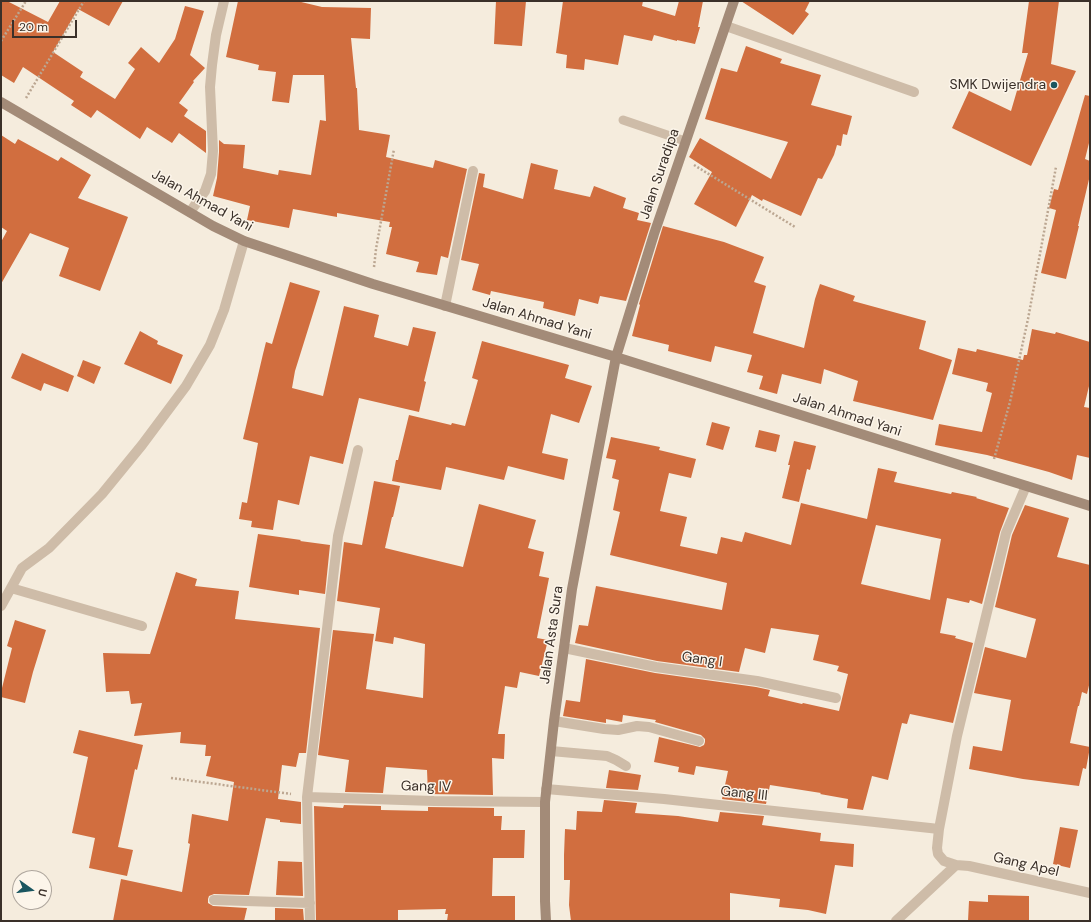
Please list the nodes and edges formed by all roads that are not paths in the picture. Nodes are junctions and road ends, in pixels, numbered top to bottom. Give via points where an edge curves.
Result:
1 (224, 1) edge
2 (734, 1) edge
3 (726, 26) junction
4 (914, 92) dead end
5 (1, 102) edge
6 (623, 120) dead end
7 (685, 141) junction
8 (474, 171) dead end
9 (190, 212) junction
10 (244, 242) junction
11 (445, 306) junction
12 (616, 357) junction
13 (358, 450) dead end
14 (1026, 486) junction
15 (1090, 506) edge
16 (11, 588) junction
17 (1, 606) edge
18 (142, 626) dead end
19 (564, 648) junction
20 (836, 698) dead end
21 (554, 721) junction
22 (699, 741) dead end
23 (551, 751) junction
24 (626, 766) dead end
25 (546, 789) junction
26 (307, 797) junction
27 (545, 802) junction
28 (939, 829) junction
29 (956, 865) junction
30 (1090, 893) edge
31 (214, 900) dead end
32 (310, 903) junction
33 (310, 921) edge
34 (546, 921) edge
35 (896, 921) edge

1 - 9 street via 216,35 210,87 213,143 211,174 205,191
2 - 3 main road, Jalan Suradipa
3 - 4 street
3 - 7 main road, Jalan Suradipa
5 - 9 main road, Jalan Ahmad Yani
6 - 7 lane
7 - 12 main road, Jalan Suradipa
8 - 11 street
9 - 10 main road, Jalan Ahmad Yani
10 - 11 main road, Jalan Ahmad Yani
10 - 16 street via 224,310 210,345 186,386 102,494 49,548 22,568
11 - 12 main road, Jalan Ahmad Yani
12 - 14 main road, Jalan Ahmad Yani
12 - 19 main road, Jalan Asta Sura via 572,589
13 - 26 street via 338,536
14 - 15 main road, Jalan Ahmad Yani
14 - 28 street via 1003,544 957,736
16 - 17 street
16 - 18 street
19 - 20 street, Gang I via 656,667 757,682
19 - 21 main road, Jalan Asta Sura
21 - 22 street via 618,730 637,726 649,727
21 - 23 main road, Jalan Asta Sura
23 - 24 street via 607,756
23 - 25 main road, Jalan Asta Sura
25 - 27 main road, Jalan Asta Sura
25 - 28 street, Gang III
26 - 27 street, Gang IV
26 - 32 street
27 - 34 main road, Jalan Asta Sura
28 - 29 street via 938,854 944,861
29 - 30 street, Gang Apel
29 - 35 street
31 - 32 street
32 - 33 street

